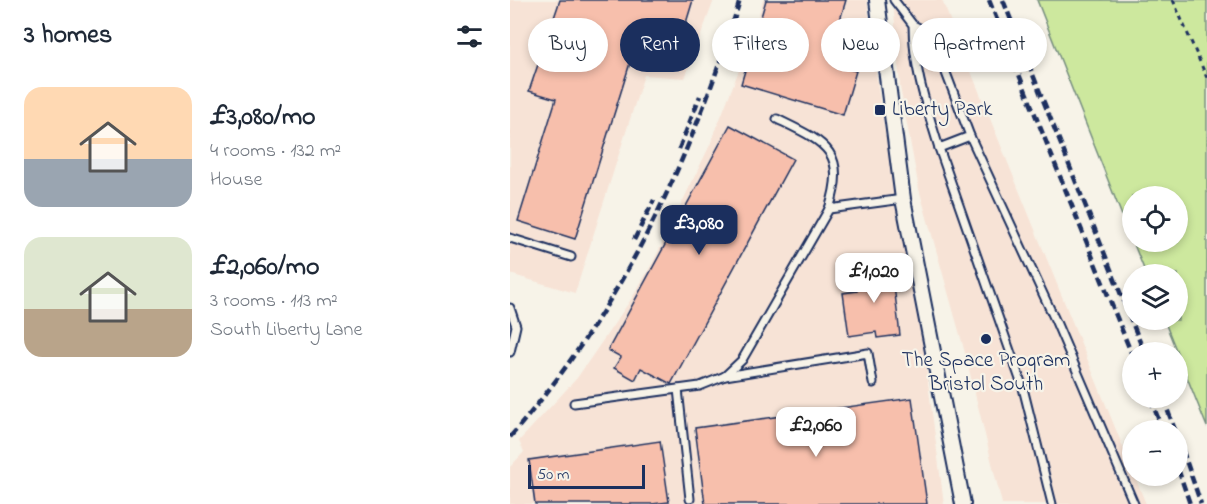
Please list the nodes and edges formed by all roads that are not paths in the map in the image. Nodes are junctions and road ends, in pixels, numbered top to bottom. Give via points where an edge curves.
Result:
1 (877, 0) edge
2 (894, 0) edge
3 (912, 24) edge
4 (919, 72) edge
5 (946, 72) edge
6 (777, 118) dead end
7 (970, 136) junction
8 (939, 148) junction
9 (903, 199) junction
10 (829, 209) junction
11 (510, 238) edge
12 (571, 257) dead end
13 (510, 309) edge
14 (510, 352) edge
15 (725, 376) junction
16 (873, 384) dead end
17 (678, 389) junction
18 (574, 403) dead end
19 (690, 499) dead end
20 (963, 504) edge
21 (1052, 504) edge
22 (1134, 504) edge

1 - 9 street
2 - 3 lane
4 - 8 lane
5 - 7 lane
6 - 10 lane via 819,139 829,152 836,170
7 - 8 lane
7 - 22 lane
8 - 21 lane via 1023,388
9 - 10 lane
9 - 20 street
10 - 15 lane via 742,360
11 - 12 lane
13 - 14 lane via 516,326
15 - 16 lane via 868,353
15 - 17 lane
17 - 18 lane
17 - 19 lane

